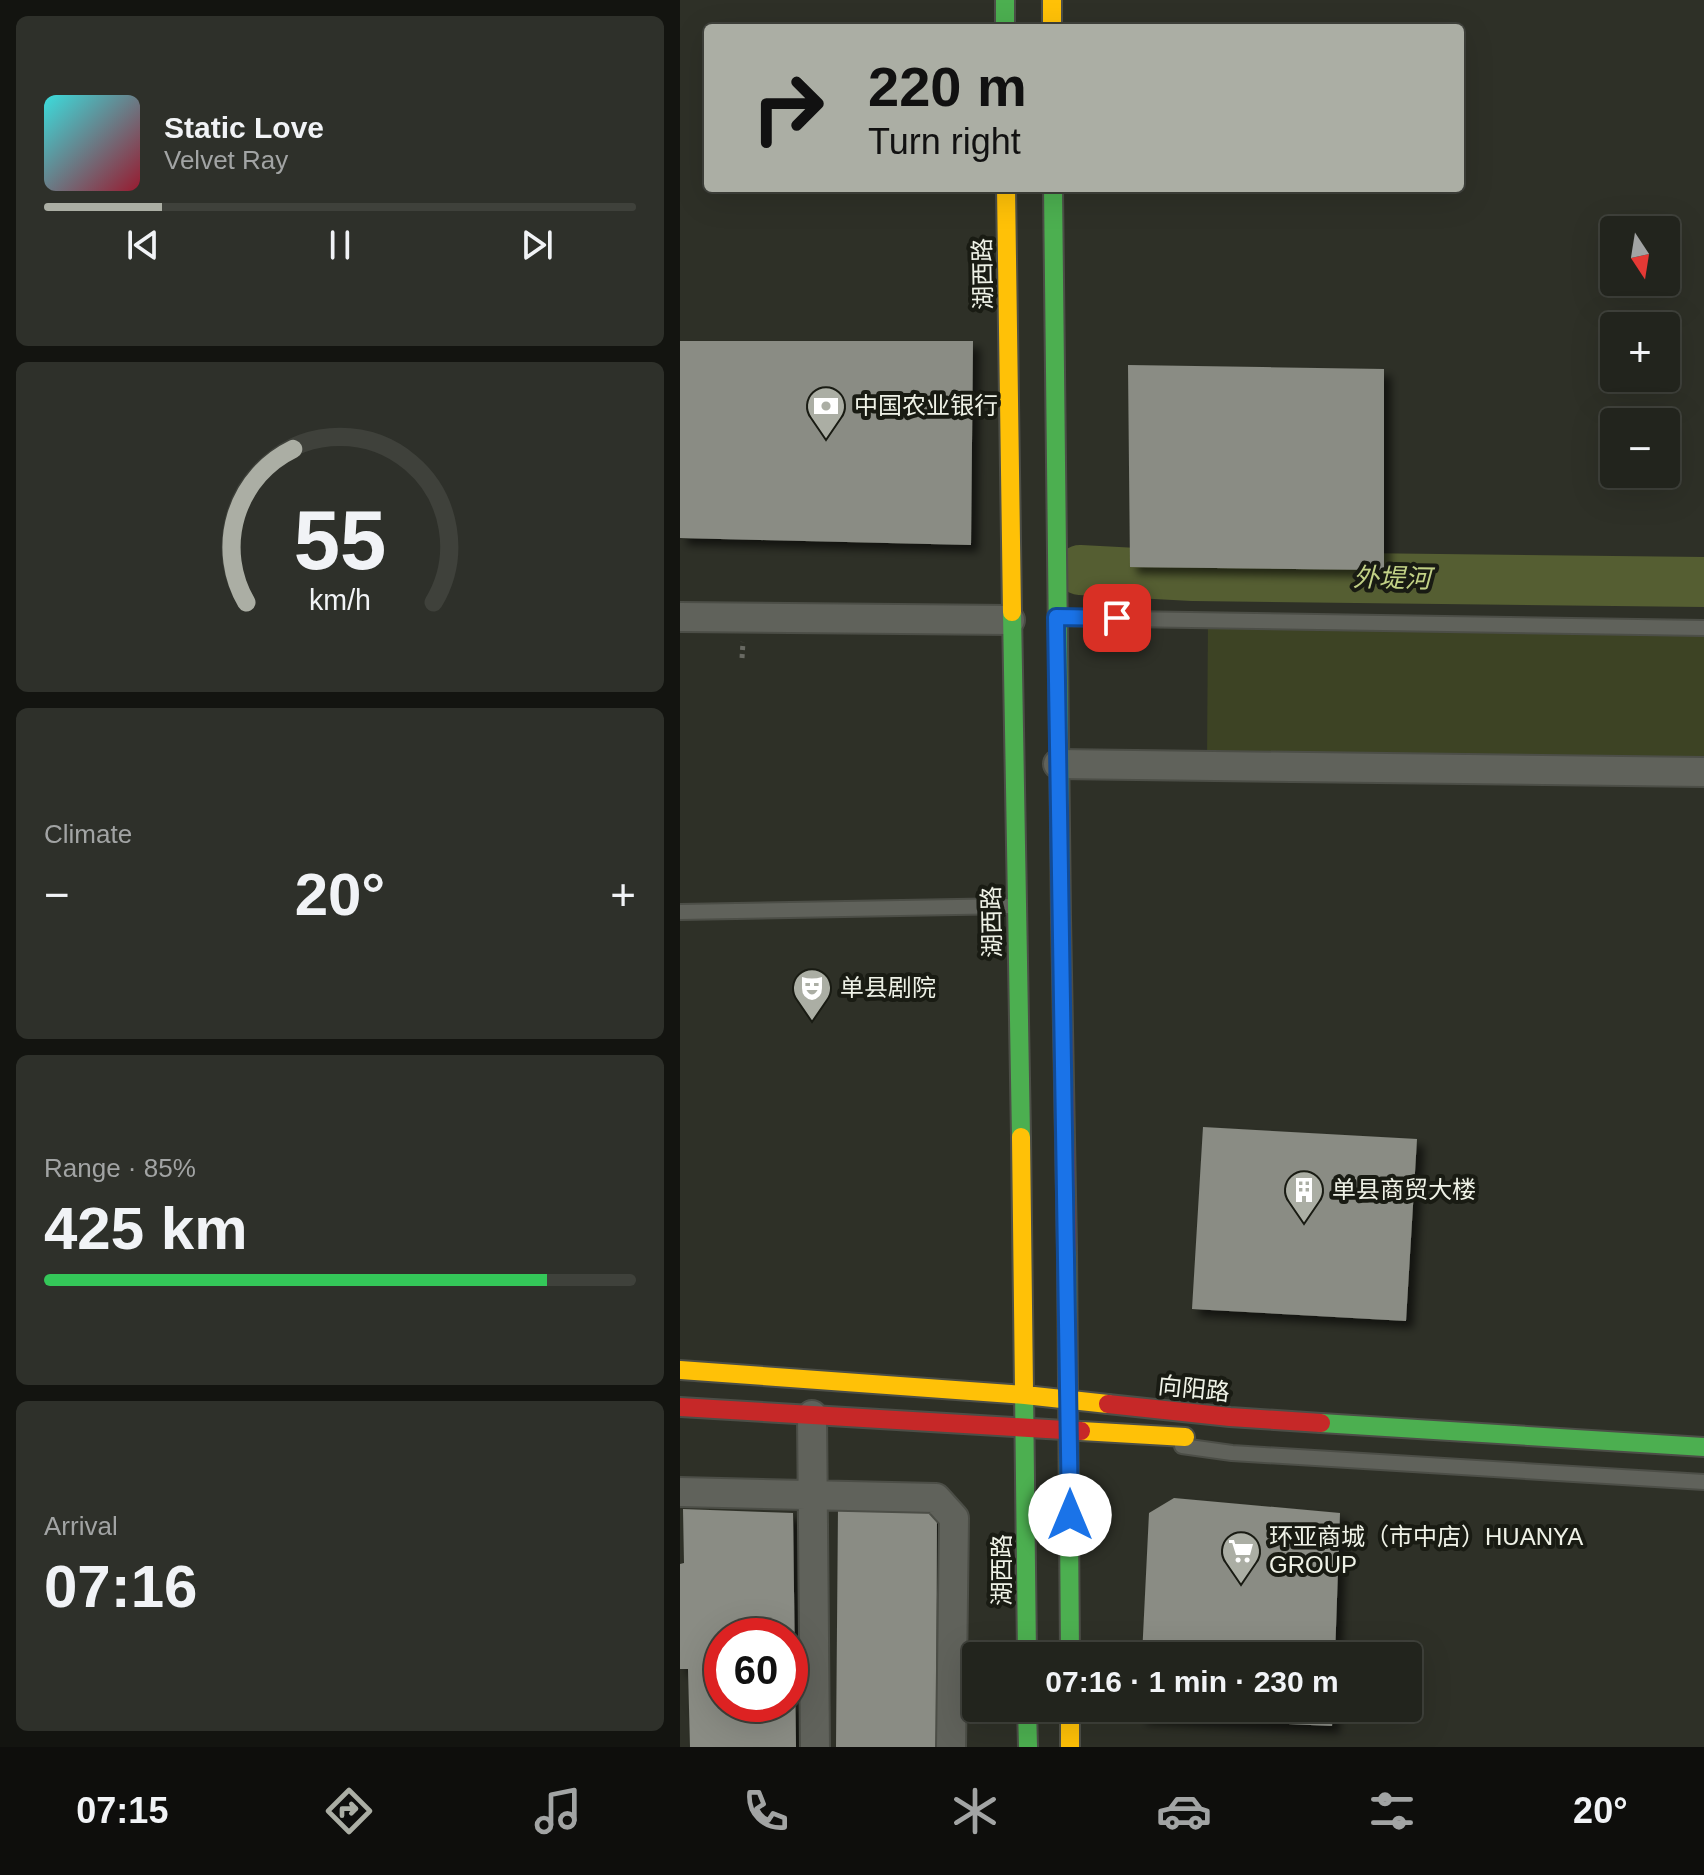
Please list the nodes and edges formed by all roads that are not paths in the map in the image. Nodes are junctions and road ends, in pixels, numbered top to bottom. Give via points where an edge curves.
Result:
1 (1005, 0) edge
2 (1052, 0) edge
3 (1005, 24) edge
4 (1052, 24) edge
5 (1006, 192) edge
6 (1053, 192) edge
7 (680, 617) edge
8 (1056, 617) junction
9 (1010, 620) junction
10 (1704, 628) edge
11 (1058, 764) junction
12 (1704, 772) edge
13 (1015, 906) junction
14 (680, 912) edge
15 (680, 1370) edge
16 (1025, 1395) junction
17 (1070, 1399) junction
18 (680, 1407) edge
19 (812, 1415) junction
20 (1025, 1428) junction
21 (1070, 1431) junction
22 (1704, 1434) edge
23 (1704, 1447) edge
24 (1704, 1469) edge
25 (1704, 1482) edge
26 (680, 1492) edge
27 (814, 1495) junction
28 (1027, 1642) edge
29 (1070, 1642) edge
30 (1027, 1722) edge
31 (1070, 1722) edge
32 (815, 1747) edge
33 (951, 1747) edge
34 (1028, 1747) edge
35 (1070, 1747) edge

1 - 3 main road
2 - 4 main road
5 - 9 main road, 湖西路
6 - 8 main road
7 - 9 street
8 - 10 lane
8 - 11 main road
9 - 13 main road, 湖西路
11 - 12 street
11 - 17 main road
13 - 14 lane
13 - 16 main road, 湖西路
15 - 16 main road, 向阳路
16 - 17 main road, 向阳路
16 - 20 main road, 湖西路
17 - 21 main road
17 - 22 lane via 1236,1404
17 - 23 main road, 向阳路 via 1230,1417
18 - 19 main road, 向阳路
19 - 20 main road, 向阳路
19 - 27 street
20 - 21 main road, 向阳路
20 - 28 main road, 湖西路
21 - 24 main road, 向阳路
21 - 25 lane via 1232,1453
21 - 29 main road
26 - 27 street
27 - 32 street
27 - 33 street via 936,1498 954,1518
30 - 34 main road
31 - 35 main road

